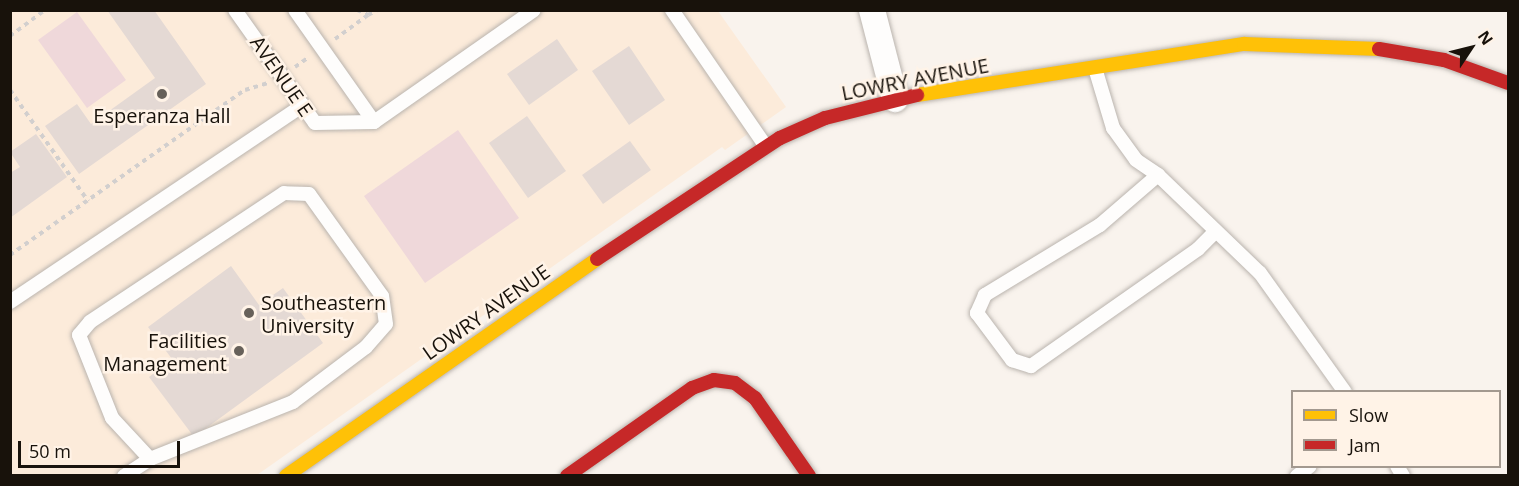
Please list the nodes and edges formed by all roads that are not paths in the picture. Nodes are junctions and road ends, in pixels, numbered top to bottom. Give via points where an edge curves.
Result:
1 (235, 10) edge
2 (295, 10) edge
3 (534, 10) edge
4 (672, 10) edge
5 (872, 10) edge
6 (1095, 66) junction
7 (1509, 83) edge
8 (895, 99) junction
9 (303, 105) junction
10 (374, 122) junction
11 (766, 147) junction
12 (1158, 175) junction
13 (1216, 231) junction
14 (10, 302) edge
15 (1344, 390) edge
16 (150, 459) junction
17 (124, 476) edge
18 (286, 476) edge
19 (567, 476) edge
20 (809, 476) edge

1 - 9 lane, AVENUE E
2 - 10 lane
3 - 10 lane
4 - 11 lane
5 - 8 street
6 - 7 street, LOWRY AVENUE via 1244,44 1357,45 1444,60
6 - 8 street, LOWRY AVENUE
6 - 12 lane via 1113,128 1136,160
8 - 11 street, LOWRY AVENUE via 825,118
9 - 10 lane, AVENUE E via 315,123
9 - 14 lane
11 - 18 street, LOWRY AVENUE via 635,232
12 - 13 lane
12 - 13 lane via 1100,225 985,295 977,313 1012,360 1031,366 1198,249
13 - 15 lane via 1260,273
16 - 16 lane via 293,402 366,347 386,324 382,296 309,194 285,193 90,322 79,335 112,418
16 - 17 lane
19 - 20 street via 692,388 714,380 735,384 755,398

